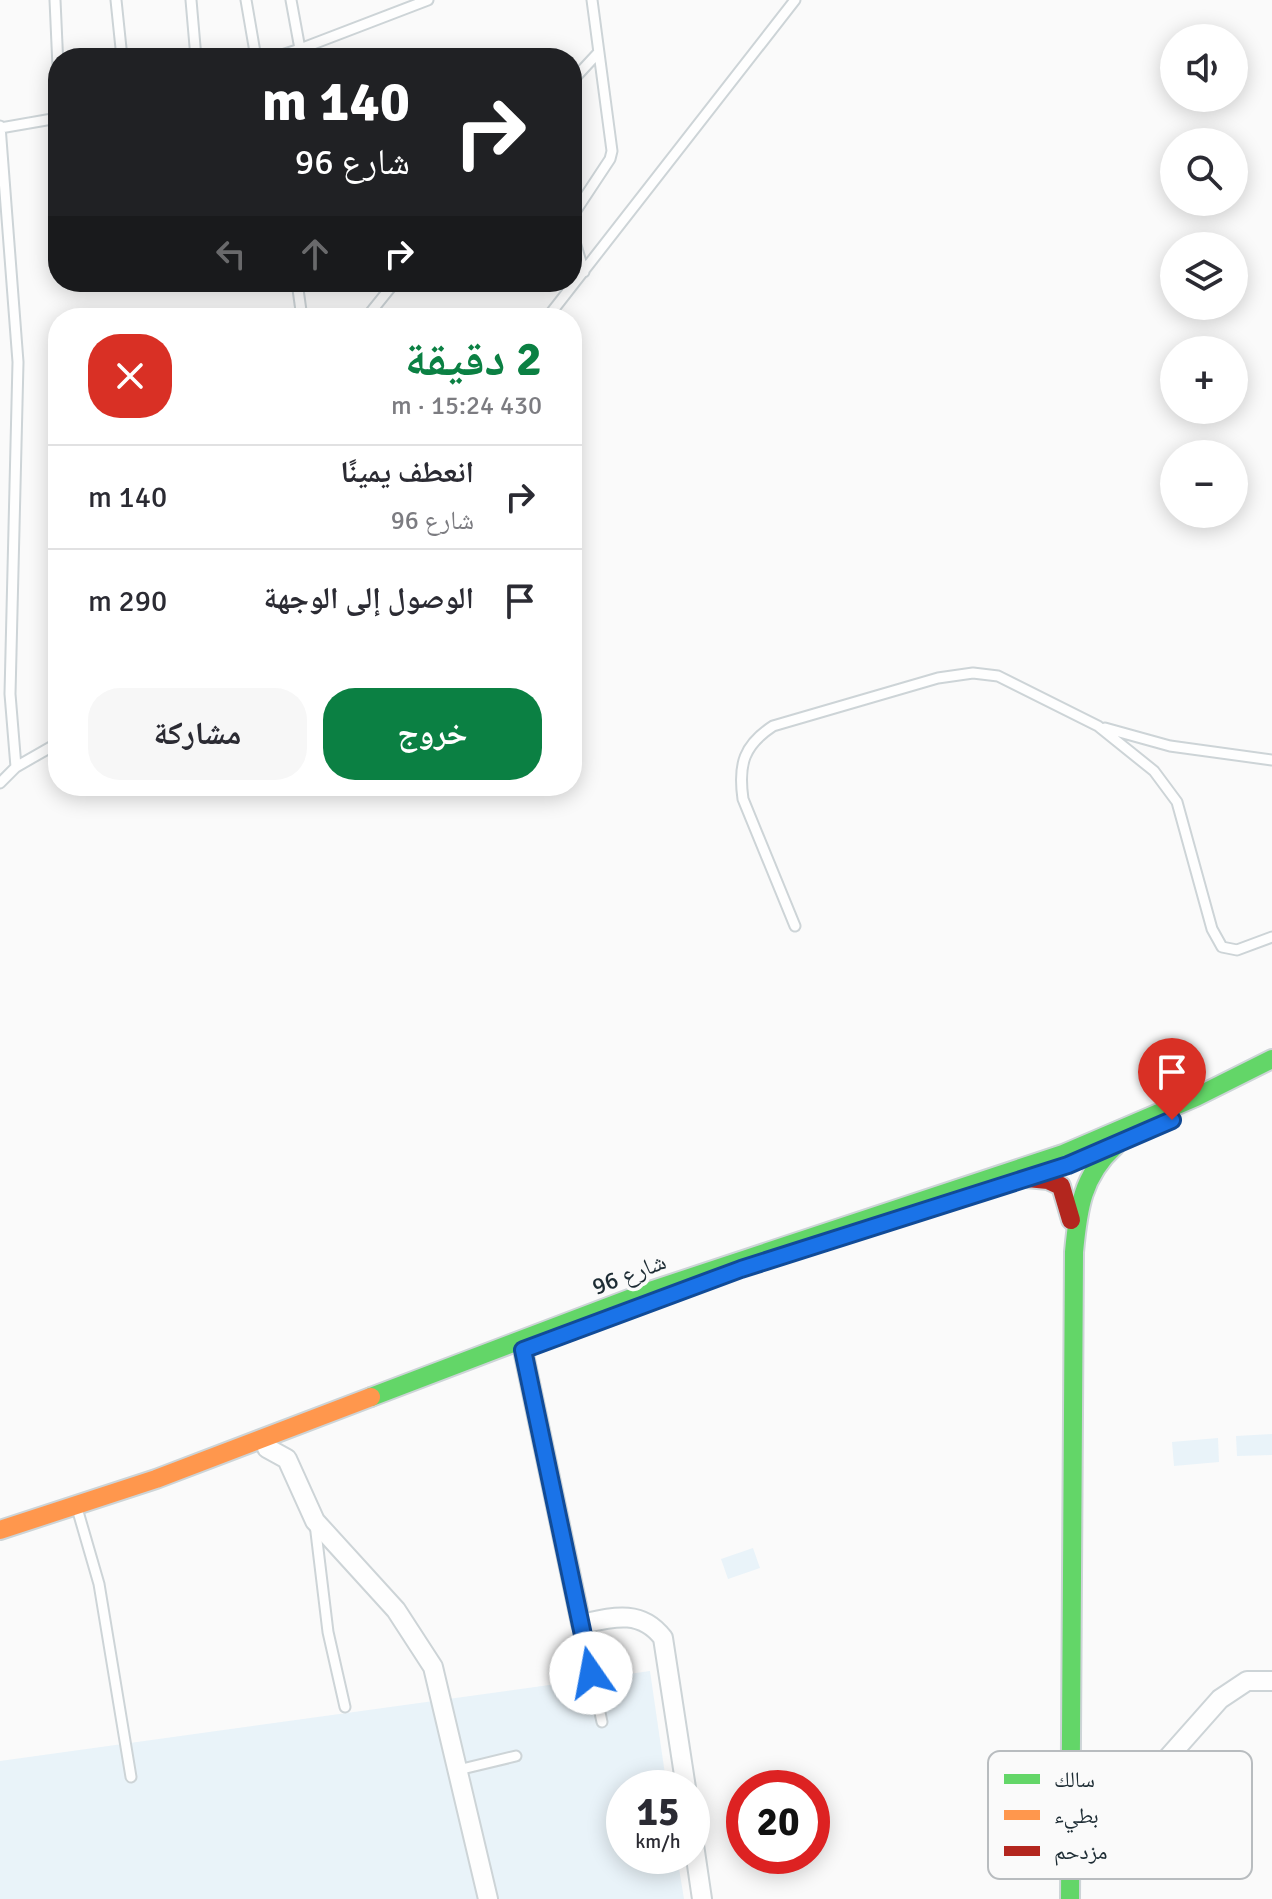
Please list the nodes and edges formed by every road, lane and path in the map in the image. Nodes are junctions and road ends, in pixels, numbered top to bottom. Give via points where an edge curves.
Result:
1 (55, 0) edge
2 (116, 0) edge
3 (191, 0) edge
4 (246, 0) edge
5 (291, 0) edge
6 (428, 0) edge
7 (592, 0) edge
8 (795, 0) edge
9 (57, 48) edge
10 (121, 48) edge
11 (195, 48) edge
12 (254, 48) edge
13 (299, 48) edge
14 (312, 48) edge
15 (598, 53) junction
16 (582, 70) edge
17 (48, 120) edge
18 (0, 127) edge
19 (582, 201) edge
20 (582, 265) edge
21 (584, 272) junction
22 (582, 274) edge
23 (387, 292) edge
24 (568, 292) edge
25 (374, 308) edge
26 (555, 308) edge
27 (1098, 726) junction
28 (48, 749) edge
29 (1272, 760) edge
30 (16, 767) junction
31 (0, 783) edge
32 (795, 926) dead end
33 (1272, 937) edge
34 (1272, 1059) edge
35 (1272, 1071) edge
36 (1115, 1146) junction
37 (1027, 1178) junction
38 (1074, 1252) junction
39 (523, 1350) junction
40 (267, 1448) junction
41 (79, 1515) junction
42 (315, 1521) junction
43 (0, 1530) edge
44 (0, 1540) edge
45 (581, 1624) junction
46 (1272, 1681) edge
47 (345, 1707) dead end
48 (602, 1722) dead end
49 (1072, 1751) edge
50 (1174, 1751) edge
51 (516, 1756) dead end
52 (458, 1770) junction
53 (683, 1770) edge
54 (131, 1777) dead end
55 (698, 1874) edge
56 (1071, 1879) edge
57 (488, 1899) edge
58 (702, 1899) edge
59 (1070, 1899) edge

1 - 9 lane
2 - 10 lane
3 - 11 lane
4 - 12 lane
5 - 13 lane
6 - 14 lane
7 - 15 lane
8 - 21 lane
15 - 16 lane
15 - 19 lane via 612,151
17 - 18 lane
18 - 30 lane via 18,362 10,694
20 - 21 lane
21 - 22 lane
23 - 25 lane
24 - 26 lane
27 - 29 lane via 1170,746
27 - 32 lane via 998,676 973,673 883,693 773,726 754,738 745,751 740,777 743,799
27 - 33 lane via 1154,771 1177,802 1212,929 1222,947 1237,950
28 - 30 lane
30 - 31 lane
34 - 43 street, شارع 96 via 1063,1154 650,1291 156,1479
35 - 36 street, شارع 96
36 - 37 street, شارع 96
36 - 38 street via 1087,1176
37 - 38 street via 1052,1179 1066,1191
37 - 39 street, شارع 96 via 741,1269
38 - 49 street
39 - 40 street, شارع 96
39 - 45 street
40 - 41 street, شارع 96
40 - 42 street via 287,1459
41 - 44 street, شارع 96
41 - 54 lane via 99,1584
42 - 47 lane via 328,1632
42 - 52 street via 396,1610 433,1667
45 - 48 lane
45 - 53 street via 634,1617 652,1624 663,1638
46 - 50 street via 1247,1681 1220,1699
51 - 52 lane
52 - 57 street
55 - 58 street
56 - 59 street

